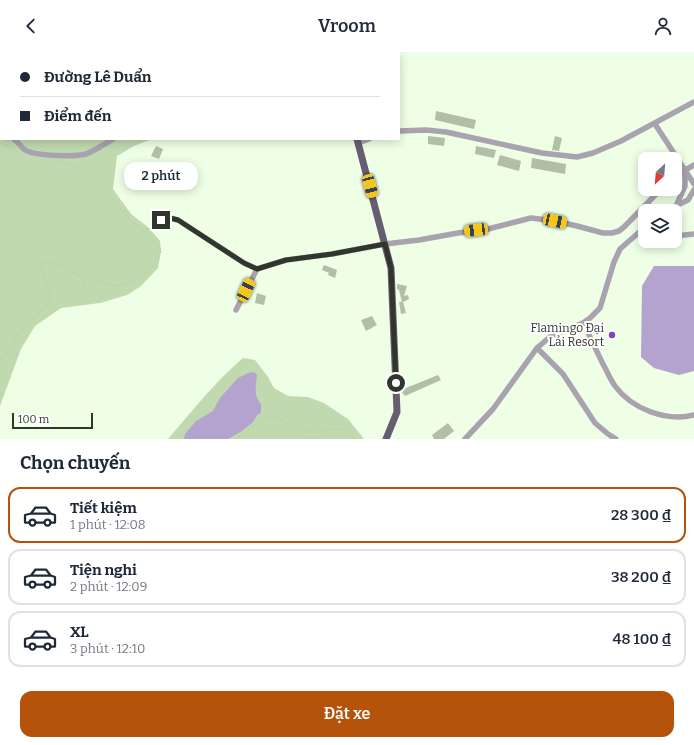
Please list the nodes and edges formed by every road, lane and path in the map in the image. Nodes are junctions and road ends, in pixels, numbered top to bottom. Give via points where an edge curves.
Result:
1 (694, 102) edge
2 (655, 124) junction
3 (400, 131) edge
4 (15, 140) edge
5 (111, 140) edge
6 (358, 141) edge
7 (0, 143) edge
8 (16, 149) dead end
9 (52, 160) dead end
10 (694, 165) edge
11 (685, 170) junction
12 (682, 172) edge
13 (694, 184) edge
14 (694, 190) edge
15 (654, 196) edge
16 (677, 204) edge
17 (680, 204) edge
18 (161, 220) dead end
19 (638, 233) edge
20 (694, 234) edge
21 (682, 235) edge
22 (385, 244) junction
23 (257, 269) junction
24 (236, 310) dead end
25 (583, 323) junction
26 (536, 348) junction
27 (0, 363) edge
28 (694, 415) edge
29 (235, 439) edge
30 (355, 439) edge
31 (386, 439) edge
32 (464, 439) edge
33 (616, 439) edge

1 - 2 street
2 - 3 street via 593,153 577,157 542,153 446,132
2 - 11 street
4 - 5 street via 29,152 72,156 85,154
6 - 22 main road
7 - 8 path
9 - 27 path via 86,170 100,181 121,210 161,249 160,255 142,277 118,286 100,281 89,290 85,288 78,275 54,262 45,262 42,271 51,299 46,307 27,322
10 - 11 street
11 - 12 street
11 - 13 street
11 - 16 street via 685,186
14 - 17 street via 688,200
15 - 22 street via 624,227 612,234 530,218 488,229
18 - 23 street via 178,220
19 - 25 street via 620,249 602,303 595,314
20 - 21 street
22 - 23 street via 286,260
22 - 31 main road via 391,268 397,412
23 - 24 street
25 - 26 street via 550,336
25 - 28 street via 620,392 641,408 659,414 681,417
26 - 32 street via 493,409
26 - 33 street via 563,374 595,423
29 - 30 path via 262,419 272,417 308,432 337,429 345,431

